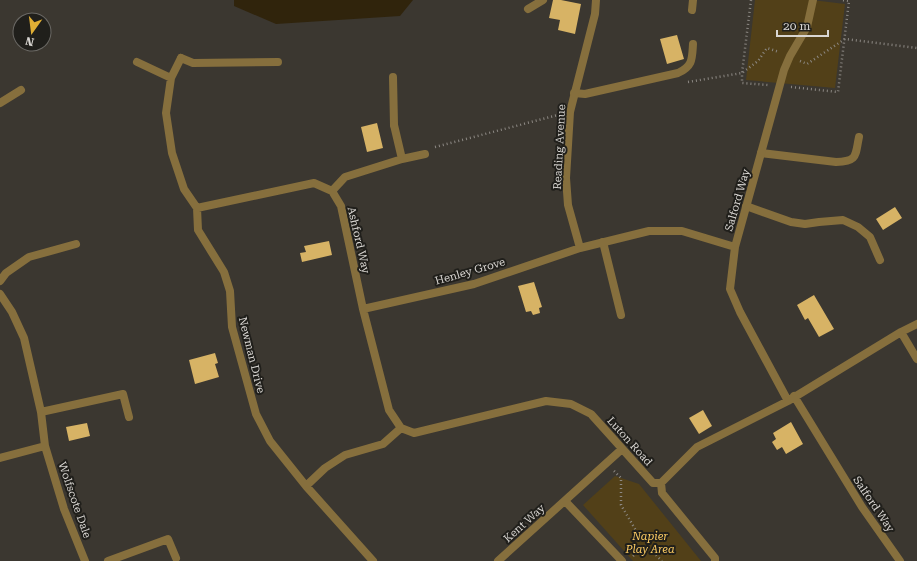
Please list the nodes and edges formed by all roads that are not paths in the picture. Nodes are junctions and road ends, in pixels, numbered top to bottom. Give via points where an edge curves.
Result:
1 (543, 0) edge
2 (596, 0) edge
3 (693, 0) edge
4 (813, 0) edge
5 (528, 9) dead end
6 (692, 10) dead end
7 (693, 44) dead end
8 (137, 62) dead end
9 (278, 62) dead end
10 (393, 77) dead end
11 (171, 78) junction
12 (21, 90) dead end
13 (574, 93) junction
14 (0, 103) edge
15 (860, 137) dead end
16 (761, 153) junction
17 (425, 154) road end
18 (402, 158) junction
19 (332, 191) junction
20 (746, 206) junction
21 (197, 208) junction
22 (602, 242) junction
23 (76, 244) dead end
24 (735, 247) junction
25 (580, 248) junction
26 (880, 260) dead end
27 (0, 281) edge
28 (0, 294) edge
29 (363, 309) junction
30 (621, 315) dead end
31 (917, 324) edge
32 (901, 332) junction
33 (917, 359) edge
34 (791, 398) junction
35 (41, 412) junction
36 (129, 416) dead end
37 (400, 428) junction
38 (44, 446) junction
39 (622, 449) junction
40 (0, 458) edge
41 (661, 483) junction
42 (306, 486) junction
43 (565, 501) junction
44 (176, 558) dead end
45 (85, 561) edge
46 (108, 561) edge
47 (373, 561) edge
48 (498, 561) edge
49 (622, 561) edge
50 (716, 561) edge
51 (900, 561) edge

1 - 5 street
2 - 13 street, Reading Avenue
3 - 6 street
4 - 16 street, Salford Way via 807,27 784,70
7 - 13 street via 691,63 678,73 585,94
8 - 11 street
9 - 11 street via 194,63 181,58
10 - 18 street via 394,125
11 - 21 street via 166,113 172,152 184,189
12 - 14 street
13 - 25 street, Reading Avenue via 570,112 566,178 568,205
15 - 16 street via 855,157 846,162
16 - 20 street, Salford Way
17 - 18 street
18 - 19 street via 345,177
19 - 21 street via 314,183
19 - 29 street, Ashford Way via 341,206
20 - 24 street, Salford Way
20 - 26 street via 791,222 805,224 844,220 870,237
21 - 42 street, Newman Drive via 198,230 224,272 230,291 232,327 256,414 270,441
22 - 24 street, Henley Grove via 649,231 682,231
22 - 25 street, Henley Grove
22 - 30 street
23 - 27 street via 29,257 6,273
24 - 34 street, Salford Way via 730,289 740,312
25 - 29 street, Henley Grove via 474,284
28 - 35 street, Wolfscote Dale via 24,338
29 - 37 street, Ashford Way via 389,410
31 - 32 street
32 - 33 street
32 - 34 street
34 - 41 street via 697,447
34 - 51 street, Salford Way
35 - 36 street via 123,394
35 - 38 street, Wolfscote Dale
37 - 39 street, Luton Road via 414,433 546,401 571,404 591,414
37 - 42 street via 383,444 345,455 325,468
38 - 40 street
38 - 45 street, Wolfscote Dale via 64,509
39 - 41 street, Luton Road via 653,483
39 - 43 street, Kent Way
41 - 50 street via 662,493
42 - 47 street, Newman Drive
43 - 48 street, Kent Way
43 - 49 street
44 - 46 street via 168,539

